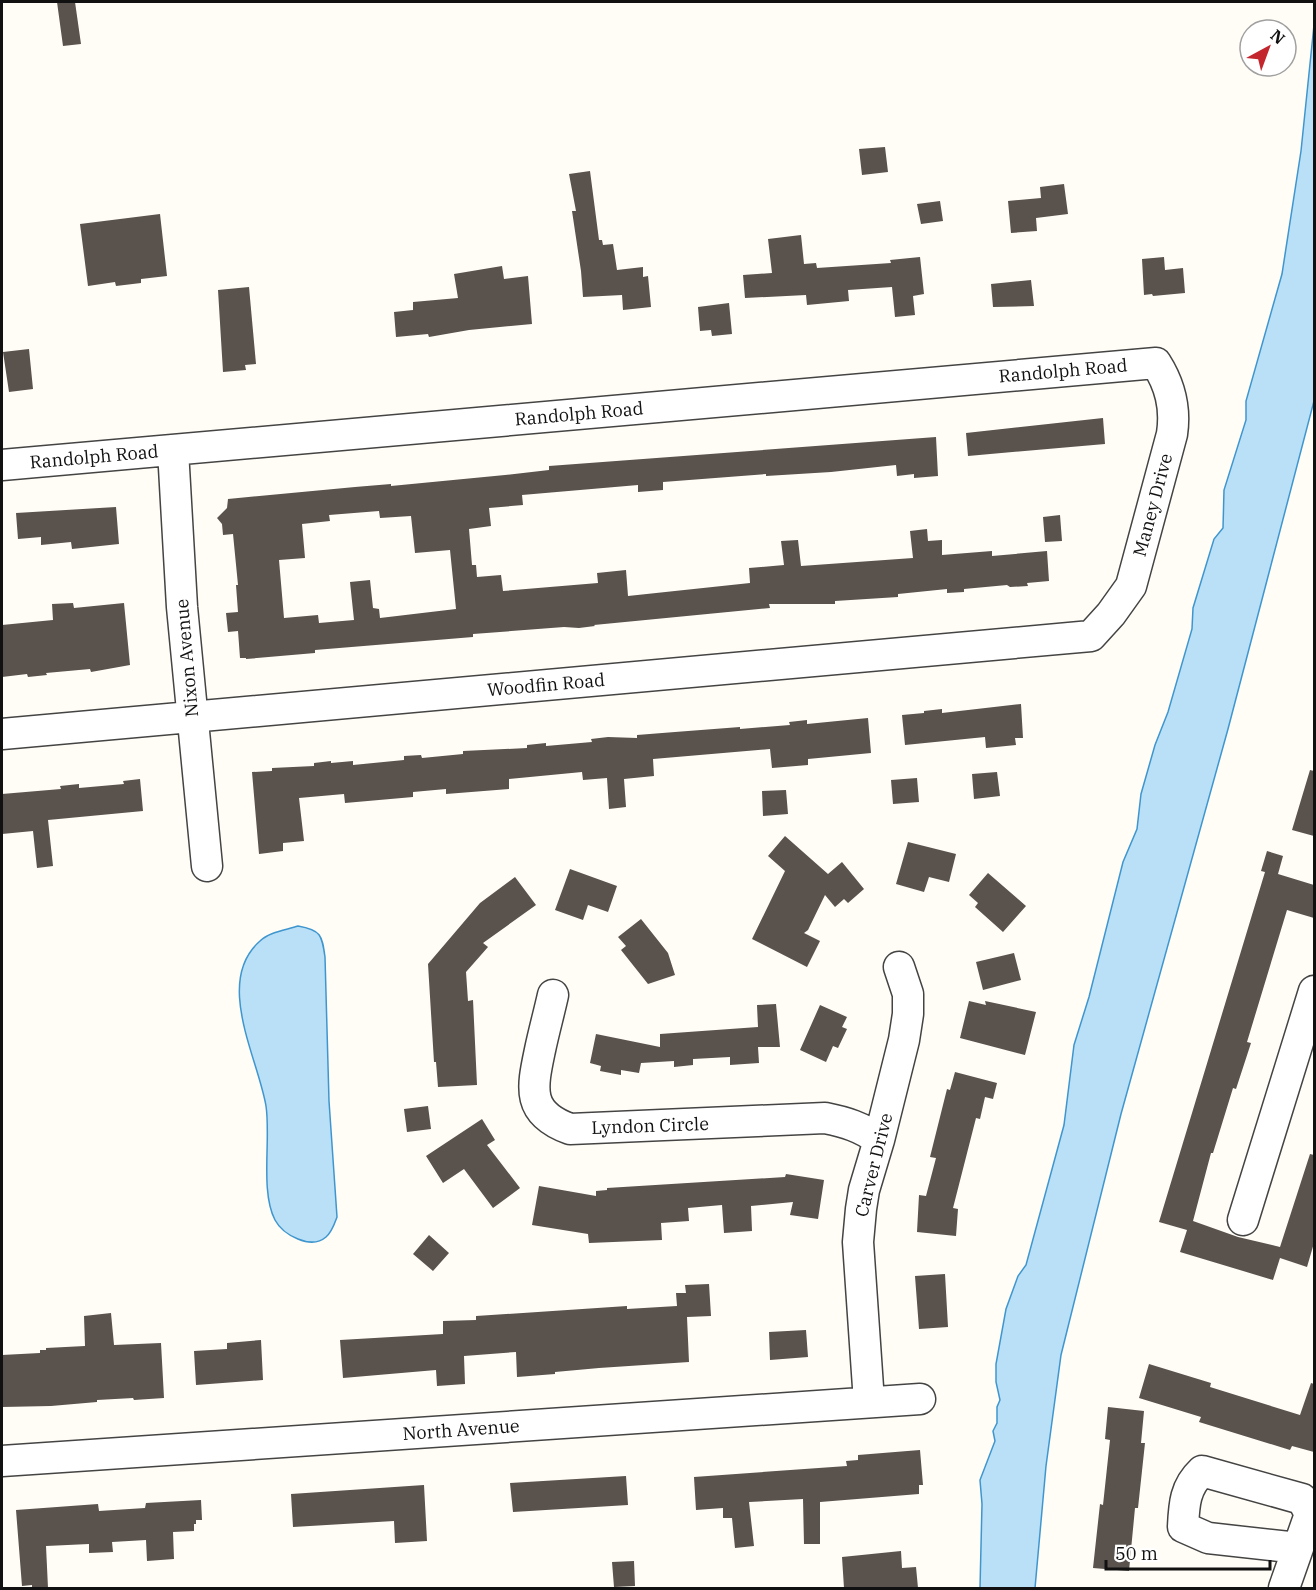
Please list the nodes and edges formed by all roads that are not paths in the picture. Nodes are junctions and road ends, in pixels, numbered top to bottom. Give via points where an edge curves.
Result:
1 (1156, 363) joint
2 (172, 450) junction
3 (2, 465) edge
4 (1091, 636) joint
5 (193, 717) junction
6 (2, 734) edge
7 (207, 866) dead end
8 (899, 967) dead end
9 (1314, 991) edge
10 (553, 995) dead end
11 (879, 1140) junction
12 (1243, 1220) dead end
13 (920, 1399) dead end
14 (869, 1402) junction
15 (2, 1461) edge
16 (1298, 1548) dead end
17 (1284, 1588) edge

1 - 2 street, Randolph Road
1 - 4 street, Maney Drive via 1171,397 1172,434 1131,586
2 - 3 street, Randolph Road
2 - 5 street, Nixon Avenue
4 - 5 street, Woodfin Road
5 - 6 street, Woodfin Road
5 - 7 street, Nixon Avenue
8 - 11 street, Carver Drive via 908,994 908,1014
9 - 12 street
10 - 11 street, Lyndon Circle via 533,1082 539,1106 556,1124 570,1129 825,1118 847,1122
11 - 14 street, Carver Drive via 864,1190 858,1242
13 - 14 street, North Avenue
14 - 15 street, North Avenue
16 - 17 street

